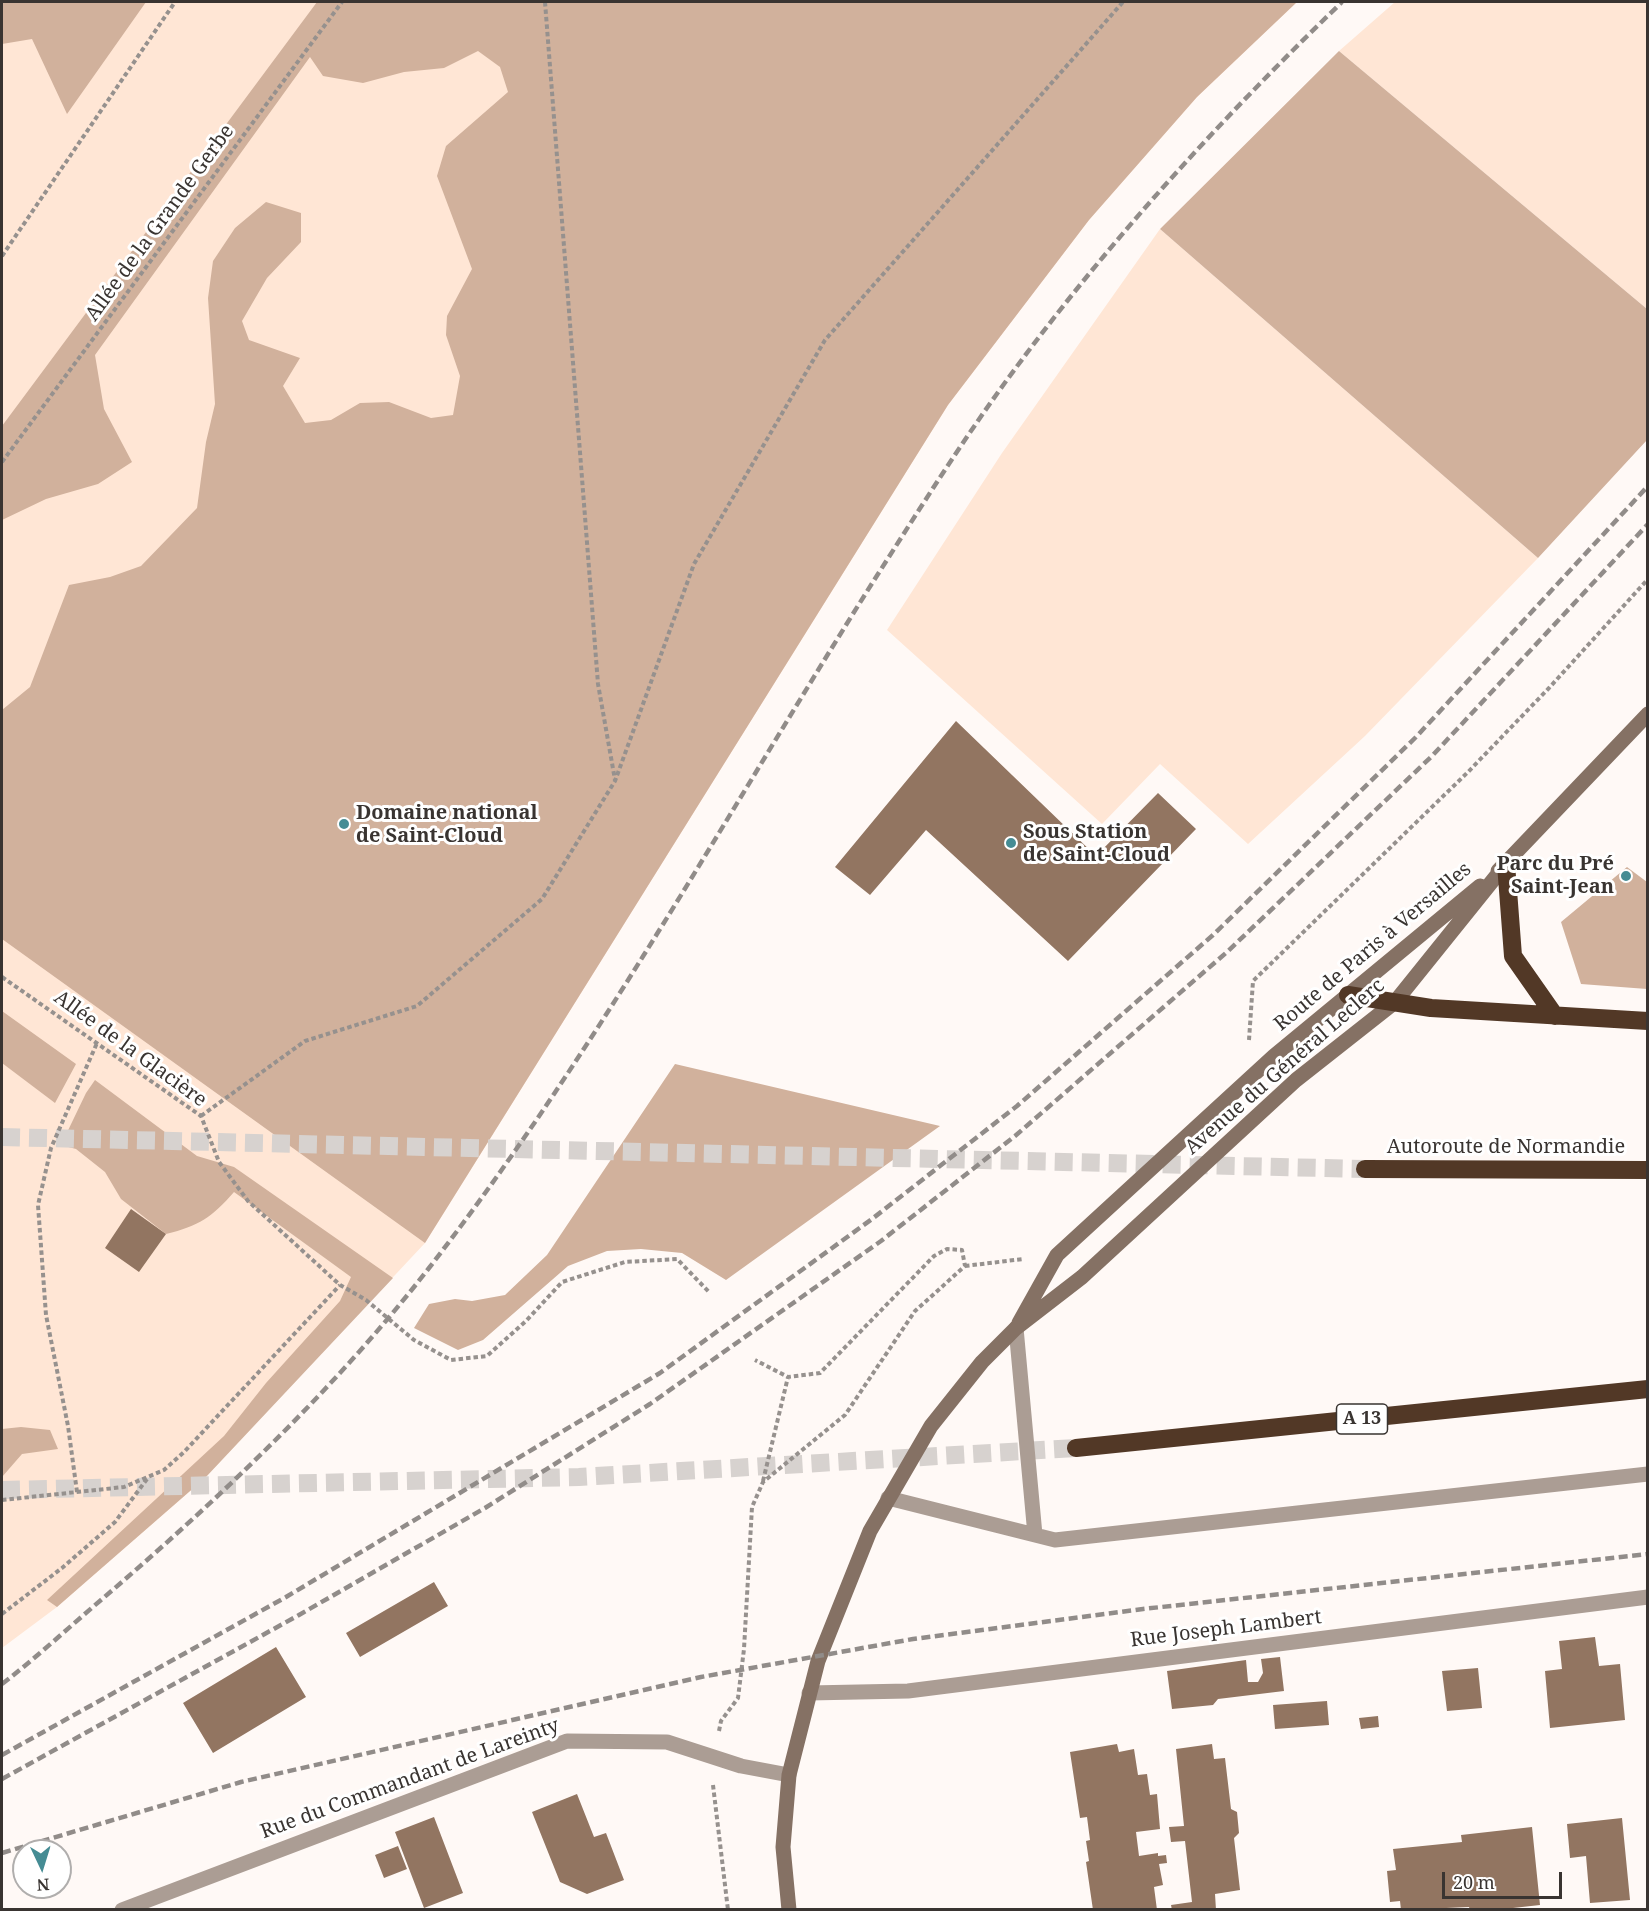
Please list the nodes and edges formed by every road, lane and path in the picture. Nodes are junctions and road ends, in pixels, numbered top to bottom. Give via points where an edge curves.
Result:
1 (175, 2) edge
2 (342, 2) edge
3 (545, 2) edge
4 (1123, 2) edge
5 (2, 256) edge
6 (2, 462) edge
7 (1647, 579) edge
8 (1647, 714) edge
9 (615, 781) junction
10 (1506, 864) junction
11 (2, 976) edge
12 (1348, 995) junction
13 (1395, 1002) junction
14 (1555, 1016) junction
15 (1647, 1021) edge
16 (97, 1043) junction
17 (1274, 1056) joint
18 (1246, 1082) junction
19 (201, 1116) junction
20 (1365, 1169) tunnel mouth
21 (1647, 1170) edge
22 (1057, 1255) junction
23 (965, 1266) junction
24 (340, 1285) junction
25 (709, 1292) dead end
26 (1016, 1328) junction
27 (755, 1360) dead end
28 (788, 1377) junction
29 (1647, 1389) edge
30 (1076, 1448) tunnel mouth
31 (1647, 1474) edge
32 (148, 1478) junction
33 (763, 1482) junction
34 (77, 1492) junction
35 (888, 1498) junction
36 (2, 1500) edge
37 (1035, 1535) junction
38 (1647, 1597) edge
39 (2, 1614) edge
40 (809, 1693) junction
41 (738, 1698) dead end
42 (789, 1775) junction
43 (713, 1787) dead end
44 (122, 1910) edge
45 (728, 1910) edge
46 (789, 1910) edge

1 - 5 path
2 - 6 path, Allée de la Grande Gerbe
3 - 9 path via 598,684
4 - 9 path via 825,340 694,564
7 - 18 path via 1500,739 1253,981
8 - 10 main road, Route de Paris à Versailles
9 - 19 path via 542,899 417,1006 305,1041
10 - 12 main road, Route de Paris à Versailles
10 - 13 main road, Avenue du Général Leclerc
10 - 14 highway via 1513,956
11 - 16 path, Allée de la Glacière
12 - 13 highway
12 - 17 main road, Route de Paris à Versailles
13 - 14 highway
13 - 26 main road, Avenue du Général Leclerc via 1296,1080 1082,1277
14 - 15 highway
16 - 19 path, Allée de la Glacière
16 - 34 path via 51,1148 38,1205 46,1315
17 - 18 main road, Avenue du Général Leclerc
18 - 22 main road, Avenue du Général Leclerc
19 - 24 path, Allée de la Glacière via 219,1162 248,1201
20 - 21 highway, Autoroute de Normandie
22 - 23 path
22 - 26 main road, Avenue du Général Leclerc
23 - 28 path via 962,1251 947,1250 934,1256 820,1373
23 - 33 path via 915,1311 845,1415
24 - 25 path, Allée de la Glacière via 366,1300 414,1340 451,1360 486,1356 562,1282 625,1262 677,1259
24 - 32 path via 184,1452
26 - 35 main road, Avenue du Général Leclerc via 982,1362 937,1418
26 - 37 street
27 - 28 path
28 - 33 path
29 - 30 highway, A 13
31 - 37 street via 1055,1540
32 - 34 path via 124,1487
32 - 39 path via 115,1522
33 - 41 path via 752,1507
34 - 36 path
35 - 37 street
35 - 40 main road, Avenue du Général Leclerc via 852,1571
38 - 40 street, Rue Joseph Lambert via 908,1691
40 - 42 main road, Avenue du Général Leclerc
42 - 44 street, Rue du Commandant de Lareinty via 741,1766 667,1742 567,1741
42 - 46 main road, Avenue du Général Leclerc via 783,1847
43 - 45 path

